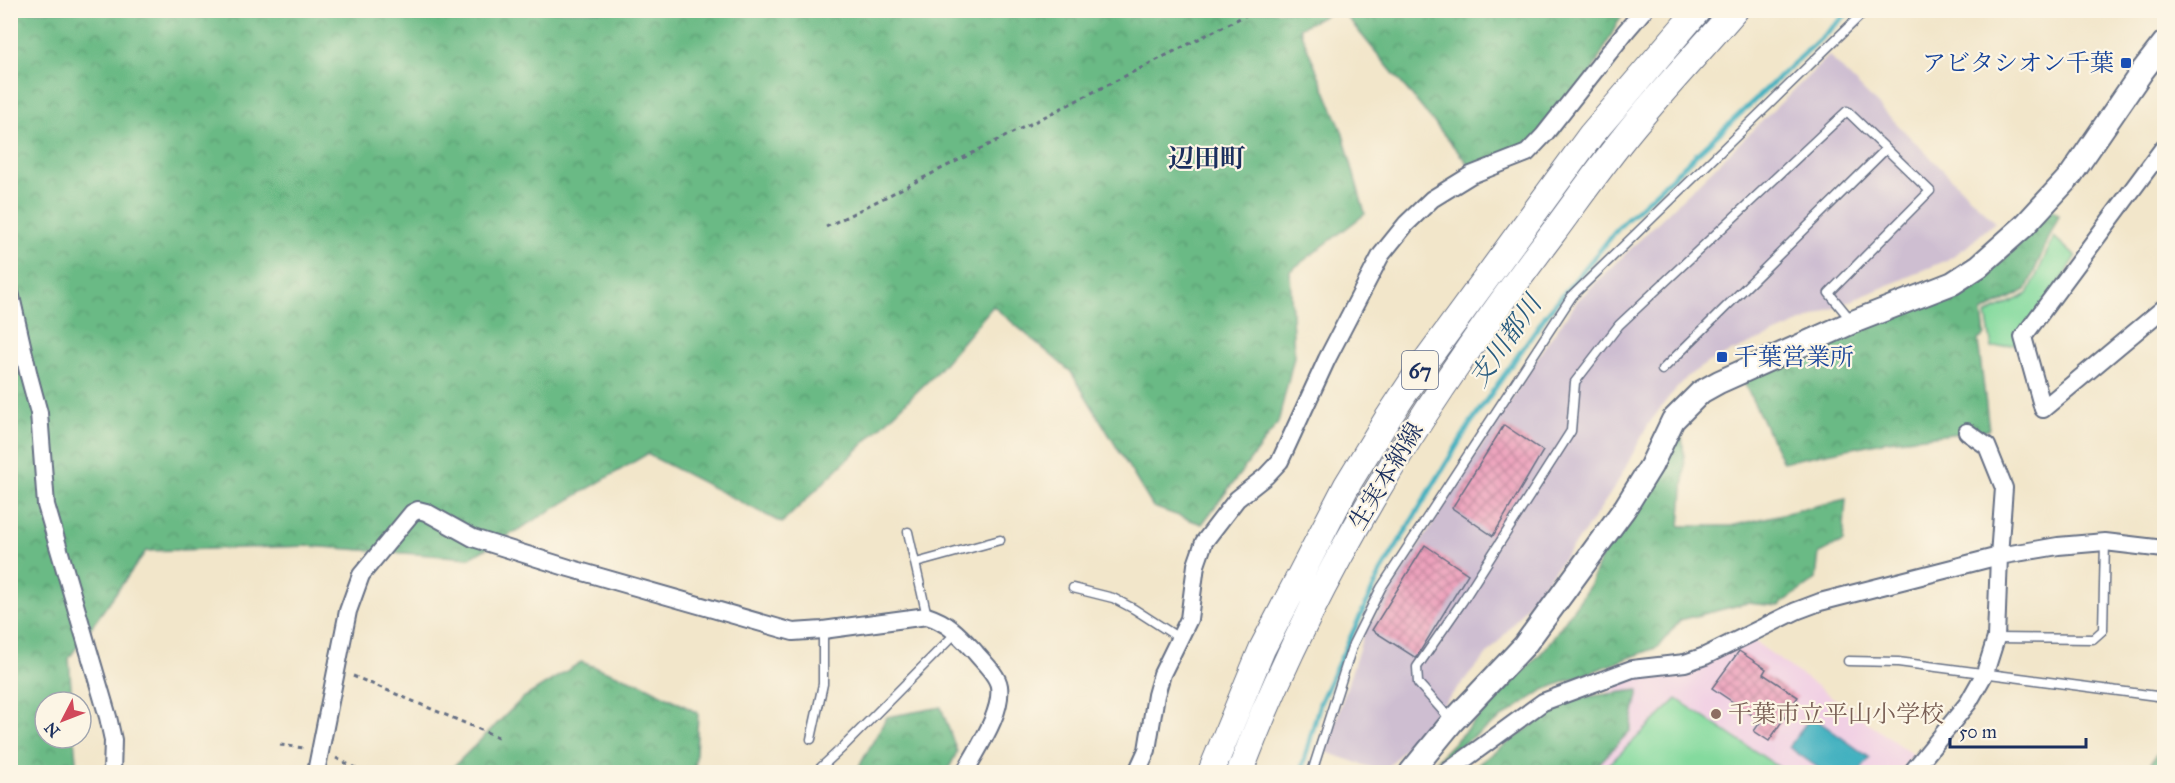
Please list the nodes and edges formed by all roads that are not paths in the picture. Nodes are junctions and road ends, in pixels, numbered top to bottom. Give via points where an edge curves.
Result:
1 (1644, 10) edge
2 (1698, 10) edge
3 (1735, 10) edge
4 (1866, 10) edge
5 (2164, 43) edge
6 (1886, 149) junction
7 (2163, 151) edge
8 (10, 292) edge
9 (2164, 308) edge
10 (1853, 322) junction
11 (1662, 370) dead end
12 (1967, 432) dead end
13 (908, 532) dead end
14 (1000, 540) dead end
15 (2105, 542) junction
16 (2164, 549) edge
17 (1999, 556) junction
18 (916, 563) junction
19 (1073, 588) dead end
20 (927, 616) junction
21 (823, 630) junction
22 (957, 632) junction
23 (1179, 638) junction
24 (1996, 638) junction
25 (1848, 662) dead end
26 (1985, 673) junction
27 (2164, 697) edge
28 (1452, 722) junction
29 (811, 739) dead end
30 (112, 772) edge
31 (316, 772) edge
32 (816, 772) edge
33 (965, 772) edge
34 (1137, 772) edge
35 (1211, 772) edge
36 (1240, 772) edge
37 (1312, 772) edge
38 (1411, 772) edge
39 (1447, 772) edge
40 (1912, 772) edge

1 - 23 street via 1527,153 1471,175 1432,199 1381,255 1280,462 1237,499 1204,542 1196,565 1190,619
2 - 35 main road, 生実本納線 / 67 via 1591,135 1386,421 1347,485 1262,649
3 - 36 main road, 生実本納線 / 67 via 1640,118 1496,307 1440,389 1365,508 1317,596
4 - 37 lane via 1572,296 1381,588 1353,644
5 - 10 street via 2071,175 2024,226 1979,266 1953,283
6 - 10 lane via 1930,192 1829,292
6 - 11 lane
6 - 28 lane via 1847,111 1619,325 1575,382 1571,431 1417,667 1418,683
7 - 9 street via 2023,337 2043,409
8 - 30 street via 39,413 46,505 108,717 113,740
10 - 28 street via 1701,392 1673,420 1625,508 1524,646
12 - 17 street via 1987,446 2004,488
13 - 18 lane
14 - 18 lane
15 - 16 street
15 - 17 street
15 - 24 lane via 2103,630 2093,639
17 - 24 street
17 - 39 street via 1820,602 1705,656 1685,663 1632,669 1543,702
18 - 20 lane
19 - 23 lane via 1113,598
20 - 21 street
20 - 22 street
21 - 29 lane via 823,684
21 - 31 street via 793,632 568,568 473,538 418,510 361,575 348,611
22 - 32 lane
22 - 33 street via 999,685 994,717
23 - 34 street via 1162,674 1148,750
24 - 26 street
25 - 26 lane via 1898,662
26 - 27 lane
26 - 40 street via 1968,703
28 - 38 street

